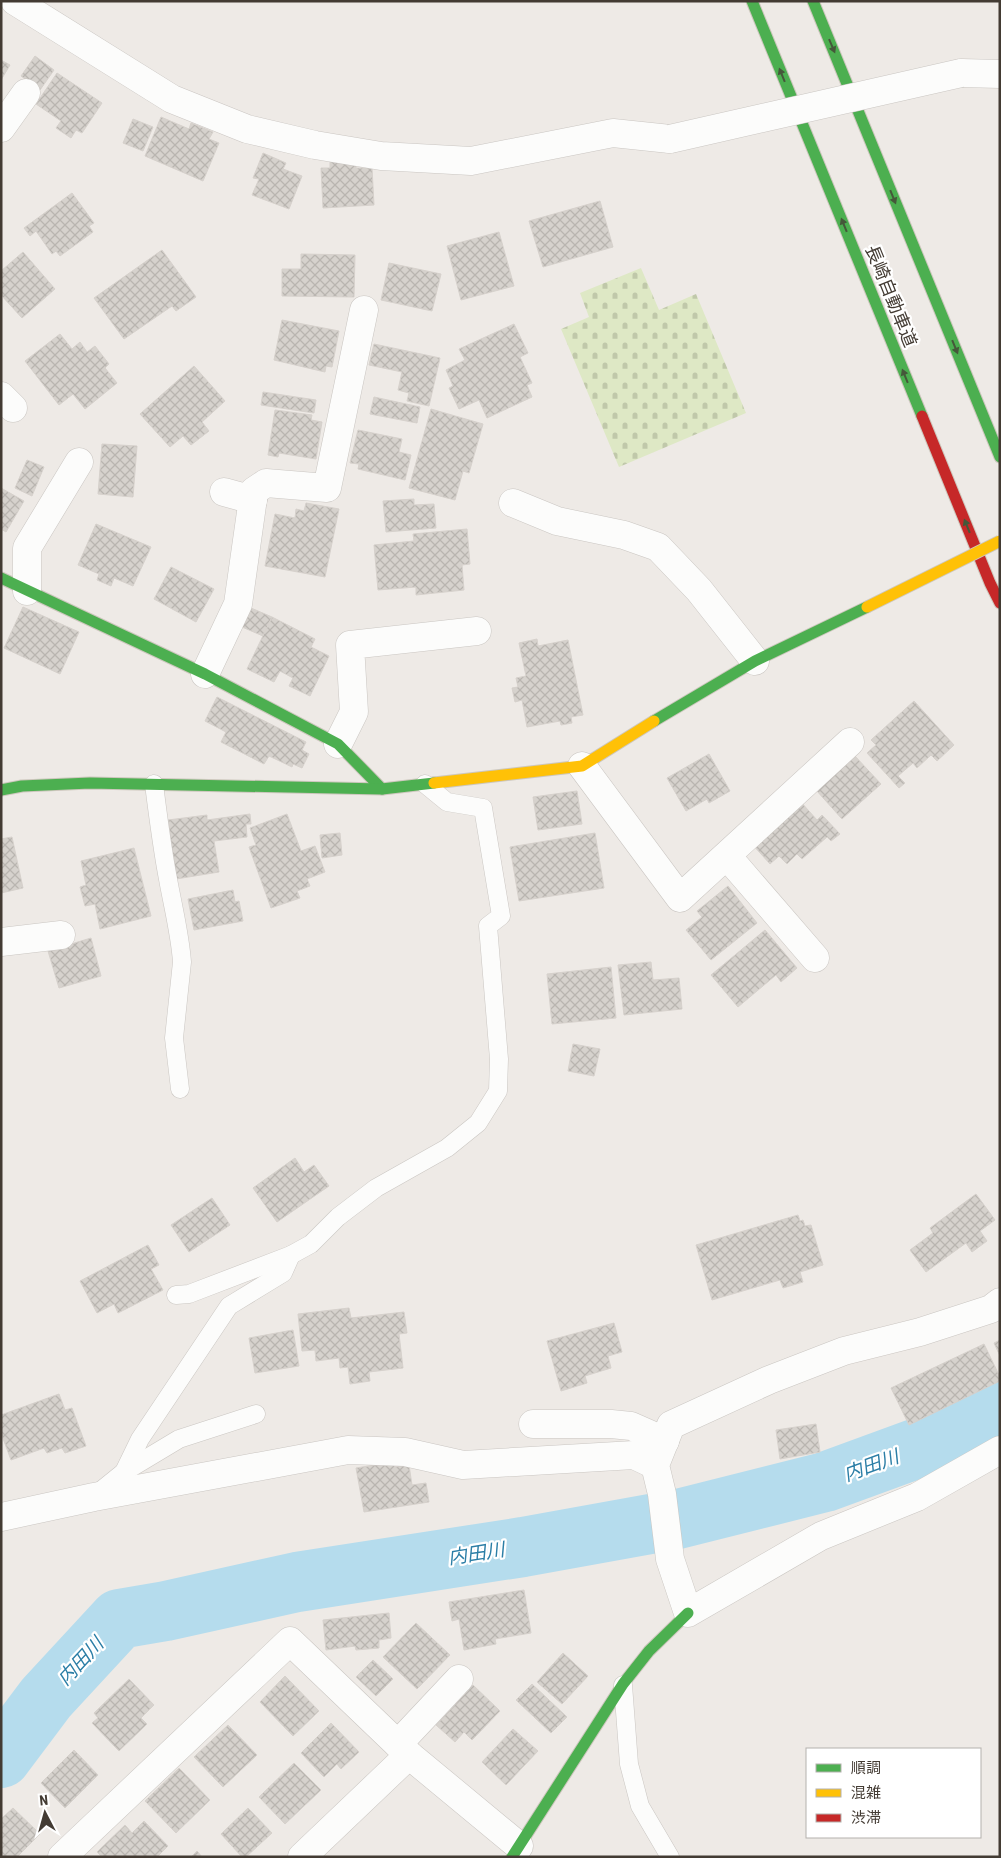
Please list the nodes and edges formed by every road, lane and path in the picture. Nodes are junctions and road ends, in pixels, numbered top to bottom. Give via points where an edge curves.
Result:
1 (15, 1) edge
2 (752, 1) edge
3 (813, 1) edge
4 (1000, 74) edge
5 (26, 93) dead end
6 (1, 128) edge
7 (364, 310) dead end
8 (1000, 457) edge
9 (79, 462) dead end
10 (224, 492) dead end
11 (253, 500) junction
12 (513, 503) dead end
13 (1000, 541) edge
14 (1, 578) edge
15 (27, 590) junction
16 (1000, 603) edge
17 (477, 631) dead end
18 (755, 661) junction
19 (205, 674) junction
20 (850, 742) dead end
21 (338, 744) junction
22 (582, 766) junction
23 (154, 784) junction
24 (424, 784) junction
25 (382, 789) junction
26 (1, 790) edge
27 (727, 856) junction
28 (61, 934) dead end
29 (1, 942) edge
30 (815, 958) dead end
31 (180, 1089) dead end
32 (291, 1255) junction
33 (176, 1295) dead end
34 (1000, 1302) edge
35 (256, 1414) dead end
36 (533, 1424) dead end
37 (1000, 1450) edge
38 (660, 1453) junction
39 (124, 1472) junction
40 (94, 1497) junction
41 (1, 1517) edge
42 (688, 1613) junction
43 (459, 1679) dead end
44 (623, 1684) junction
45 (404, 1749) junction
46 (515, 1852) edge
47 (62, 1857) edge
48 (302, 1857) edge
49 (670, 1857) edge

1 - 4 street, bridge via 172,99 247,129 381,156 471,161 613,133 670,139 961,73
16 -> 2 main road, 長崎自動車道
3 -> 8 main road
5 - 6 street
7 - 11 street via 327,488 266,483 254,491
9 - 15 street via 27,548
10 - 11 street
11 - 19 street via 238,604
12 - 18 street via 557,521 624,535 658,547 699,590
13 - 18 main road, bridge
14 - 15 main road
15 - 19 main road
17 - 21 street via 350,645 354,712
18 - 22 main road
19 - 21 main road
20 - 27 street
21 - 25 main road
22 - 24 main road
22 - 27 street via 680,898
23 - 25 main road
23 - 26 main road via 90,783
23 - 31 lane via 182,962 174,1038
24 - 25 main road
24 - 32 lane via 447,802 483,808 501,916 488,926 500,1059 498,1091 478,1123 447,1148 376,1188 338,1217 311,1244
27 - 30 street
28 - 29 street
32 - 33 lane via 189,1294
32 - 39 lane via 283,1273 230,1306 140,1439
34 - 38 street via 991,1309 920,1332 844,1351 769,1380 671,1425
35 - 39 lane via 179,1439
36 - 38 street via 631,1426
37 - 42 street via 918,1497 821,1536
38 - 40 street via 463,1465 405,1452 348,1450
38 - 42 street via 670,1559
39 - 40 lane
40 - 41 street
42 - 44 main road via 649,1651
43 - 45 street
44 - 46 main road
44 - 49 lane via 629,1764 640,1806
45 - 46 street
45 - 47 street via 290,1641
45 - 48 street

